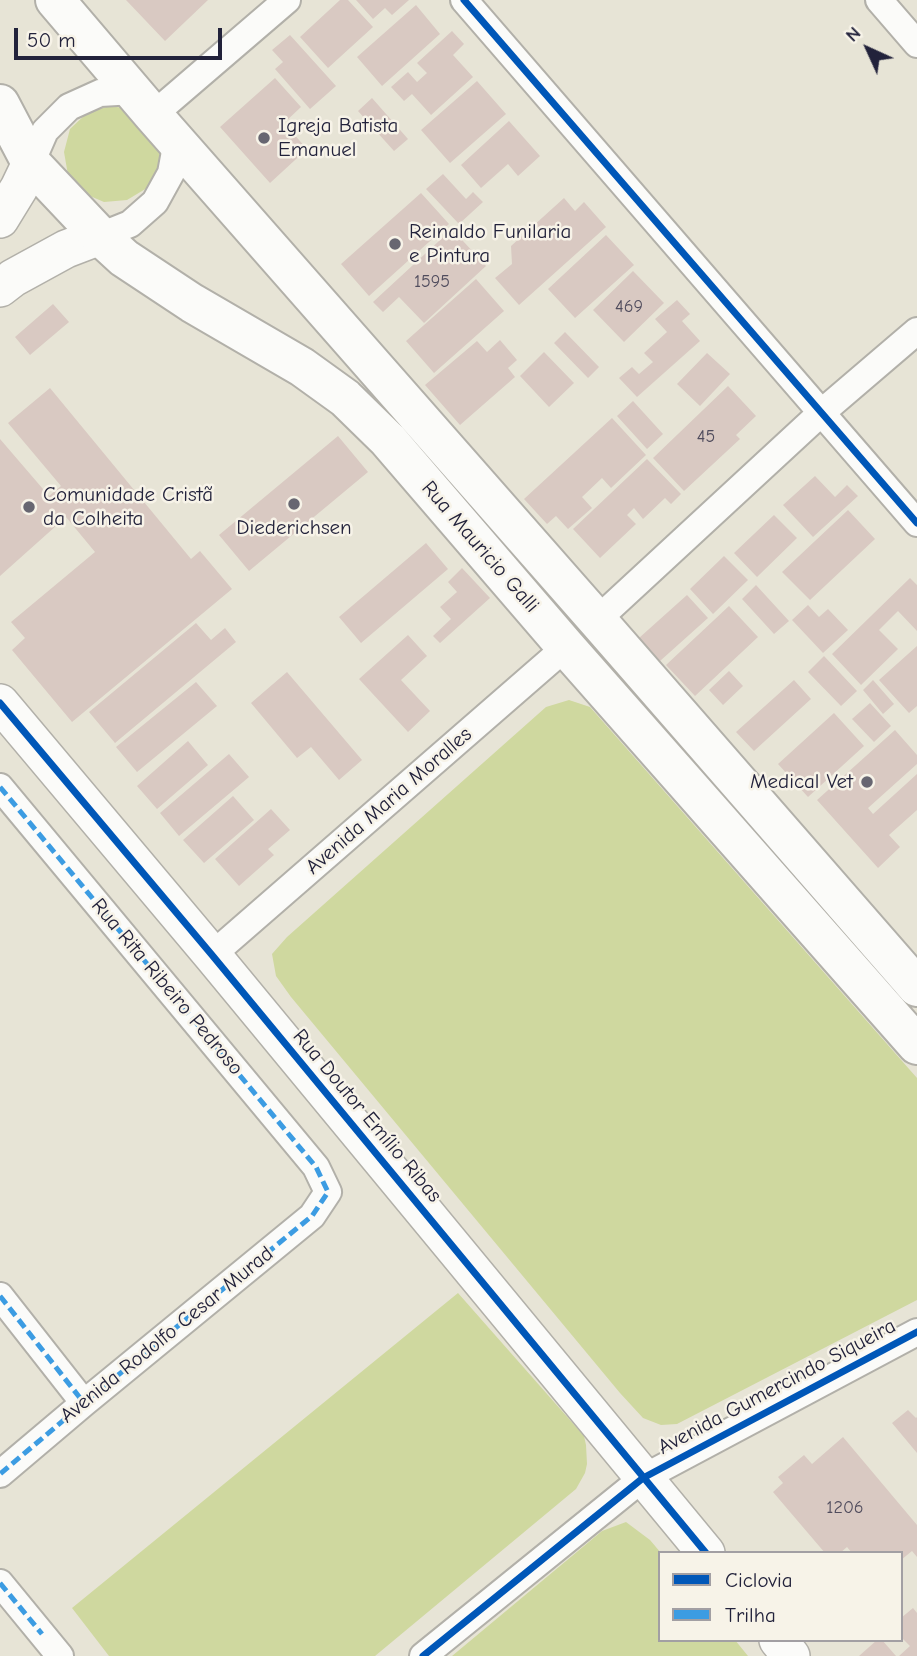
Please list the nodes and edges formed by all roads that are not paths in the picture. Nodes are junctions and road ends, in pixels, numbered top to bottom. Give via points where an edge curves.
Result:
1 (55, 0) edge
2 (287, 0) edge
3 (464, 0) edge
4 (879, 0) edge
5 (917, 44) edge
6 (0, 104) edge
7 (155, 115) junction
8 (32, 163) junction
9 (0, 219) edge
10 (100, 236) junction
11 (0, 288) edge
12 (917, 331) edge
13 (821, 413) junction
14 (917, 523) edge
15 (597, 620) junction
16 (566, 647) junction
17 (0, 703) edge
18 (0, 787) edge
19 (212, 955) junction
20 (917, 988) edge
21 (917, 1045) edge
22 (328, 1192) joint
23 (0, 1296) edge
24 (917, 1332) edge
25 (84, 1403) junction
26 (0, 1474) edge
27 (643, 1478) junction
28 (704, 1551) edge
29 (0, 1583) edge
30 (780, 1642) edge
31 (60, 1656) edge
32 (423, 1656) edge
33 (791, 1656) edge

1 - 7 main road, Rua Mauricio Galli
2 - 7 street
3 - 13 street
4 - 5 street
6 - 8 main road, Rua Mauricio Galli
7 - 8 street via 100,93 69,107 45,131
7 - 10 street via 171,173 155,202 130,224
7 - 15 main road, Rua Mauricio Galli
8 - 9 street
8 - 10 main road, Rua Mauricio Galli
10 - 11 street via 66,248
10 - 16 main road, Rua Mauricio Galli via 124,258 192,303 302,367 345,398 388,440
12 - 13 street
13 - 14 street
13 - 15 street
15 - 20 main road, Rua Mauricio Galli
16 - 19 street, Avenida Maria Moralles
16 - 21 main road, Rua Mauricio Galli
17 - 19 street, Rua Doutor Emílio Ribas
18 - 22 street, Rua Rita Ribeiro Pedroso via 316,1167
19 - 27 street, Rua Doutor Emílio Ribas
22 - 25 street, Avenida Rodolfo Cesar Murad via 312,1216
23 - 25 street
24 - 27 street, Avenida Gumercindo Siqueira
25 - 26 street, Avenida Rodolfo Cesar Murad
27 - 28 street, Rua Doutor Emílio Ribas
27 - 32 street, Avenida Gumercindo Siqueira
29 - 31 street
30 - 33 street

